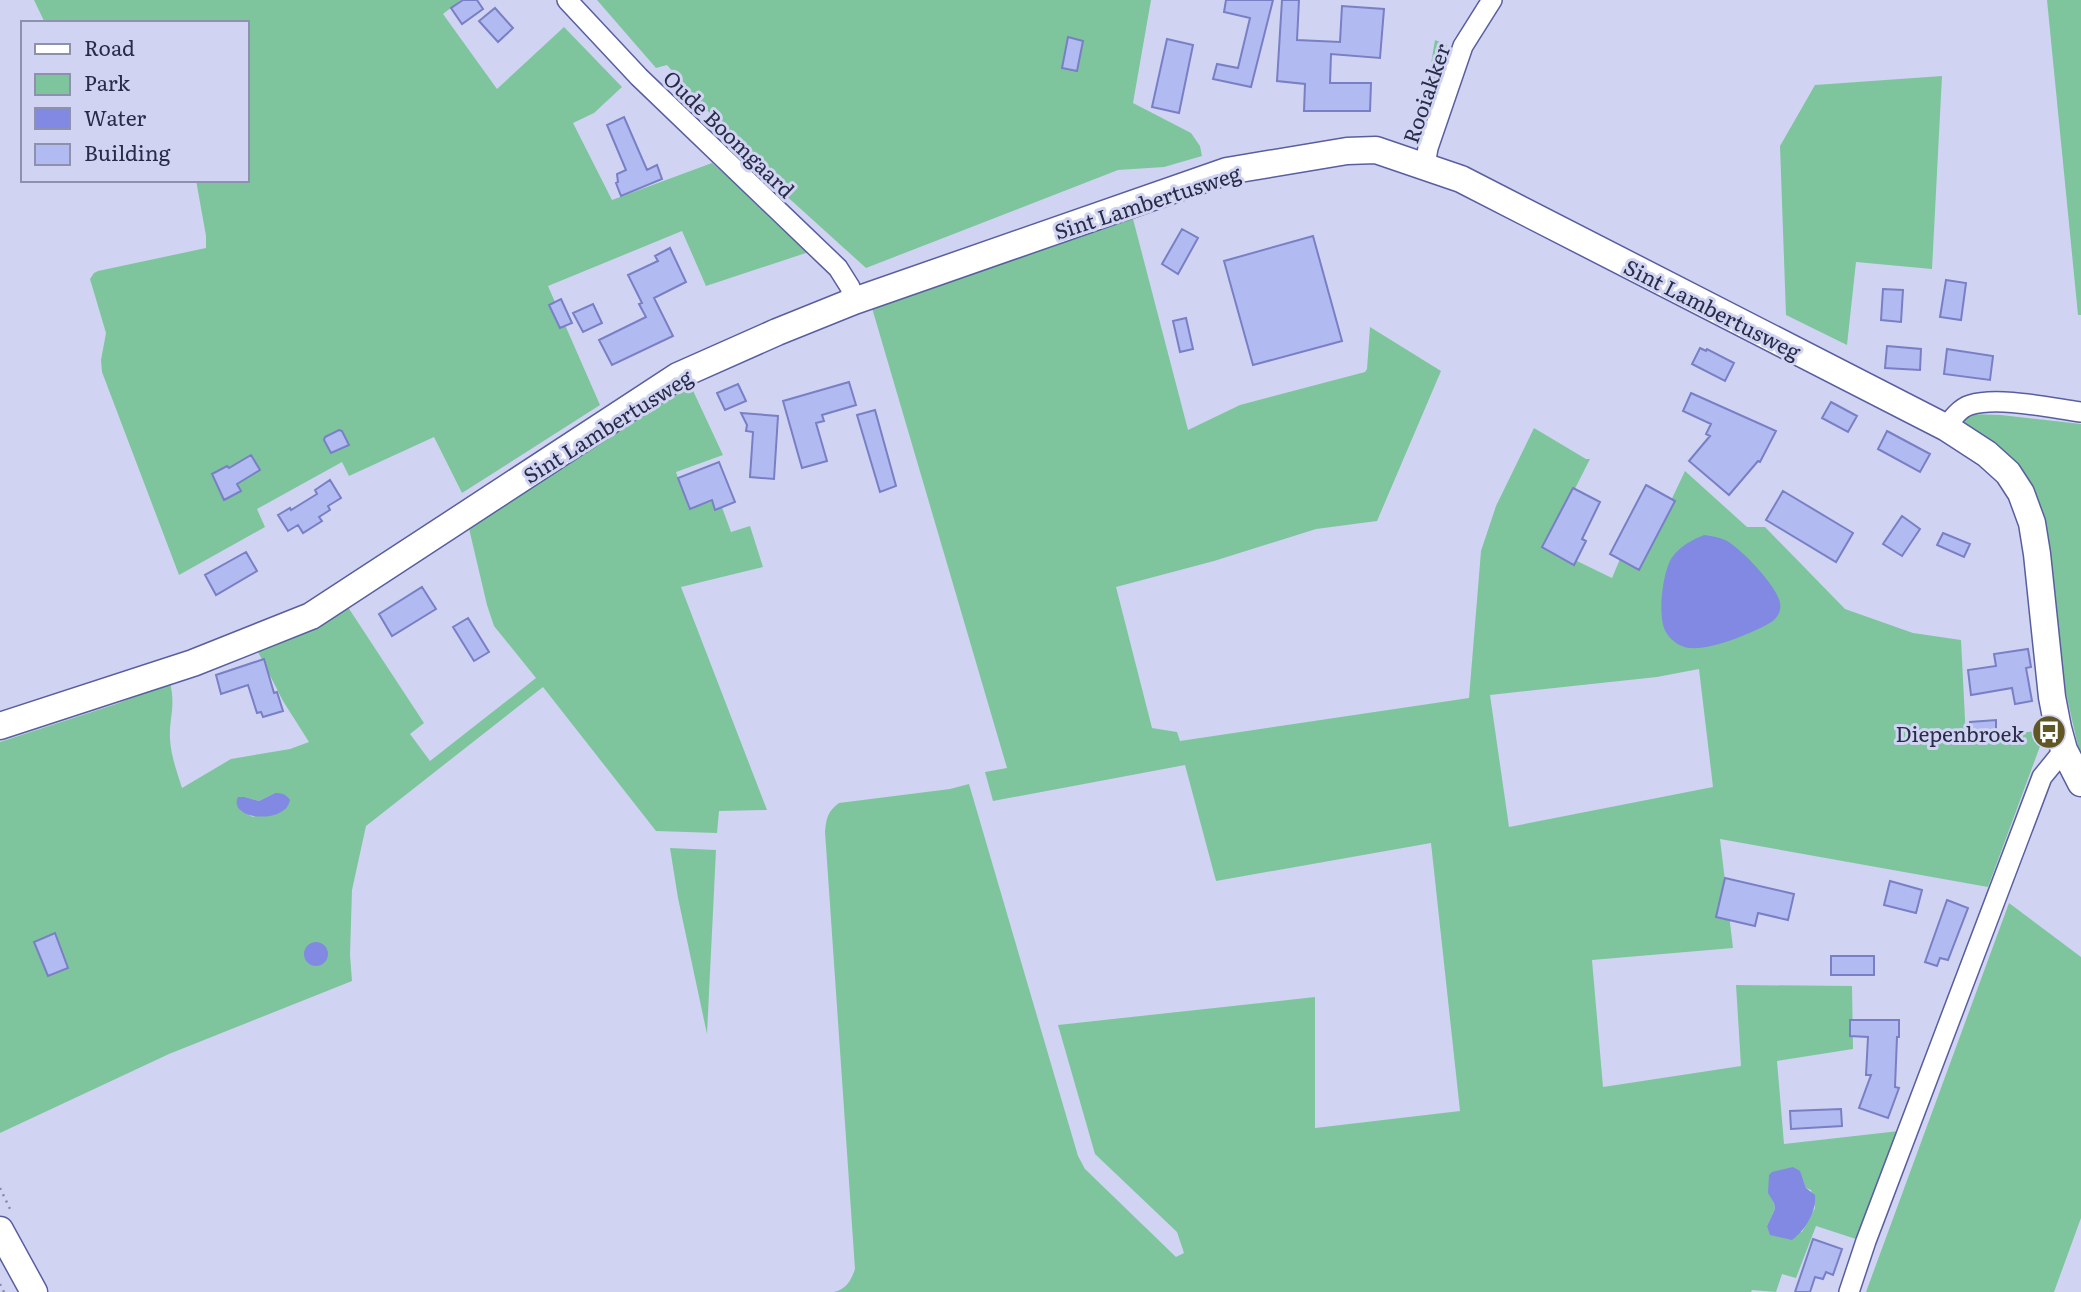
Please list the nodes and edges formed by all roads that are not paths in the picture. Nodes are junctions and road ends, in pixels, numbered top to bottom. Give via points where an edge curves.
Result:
1 (567, 0) edge
2 (1492, 0) edge
3 (1425, 165) junction
4 (854, 301) junction
5 (2081, 412) edge
6 (1947, 428) junction
7 (0, 726) edge
8 (2064, 750) junction
9 (2081, 783) edge
10 (0, 1230) edge
11 (34, 1292) edge
12 (1849, 1292) edge

1 - 4 street, Oude Boomgaard via 639,77 838,268
2 - 3 street, Rooiakker via 1462,46
3 - 4 street, Sint Lambertusweg via 1376,150 1227,171
3 - 6 street, Sint Lambertusweg via 1461,179
4 - 7 street, Sint Lambertusweg via 678,376 311,616 193,663
5 - 6 street via 1994,402 1967,405
6 - 8 street, Sint Lambertusweg via 1987,454 2021,493 2037,554 2052,697
8 - 9 street, Sint Lambertusweg
8 - 12 street via 2042,777
10 - 11 street

